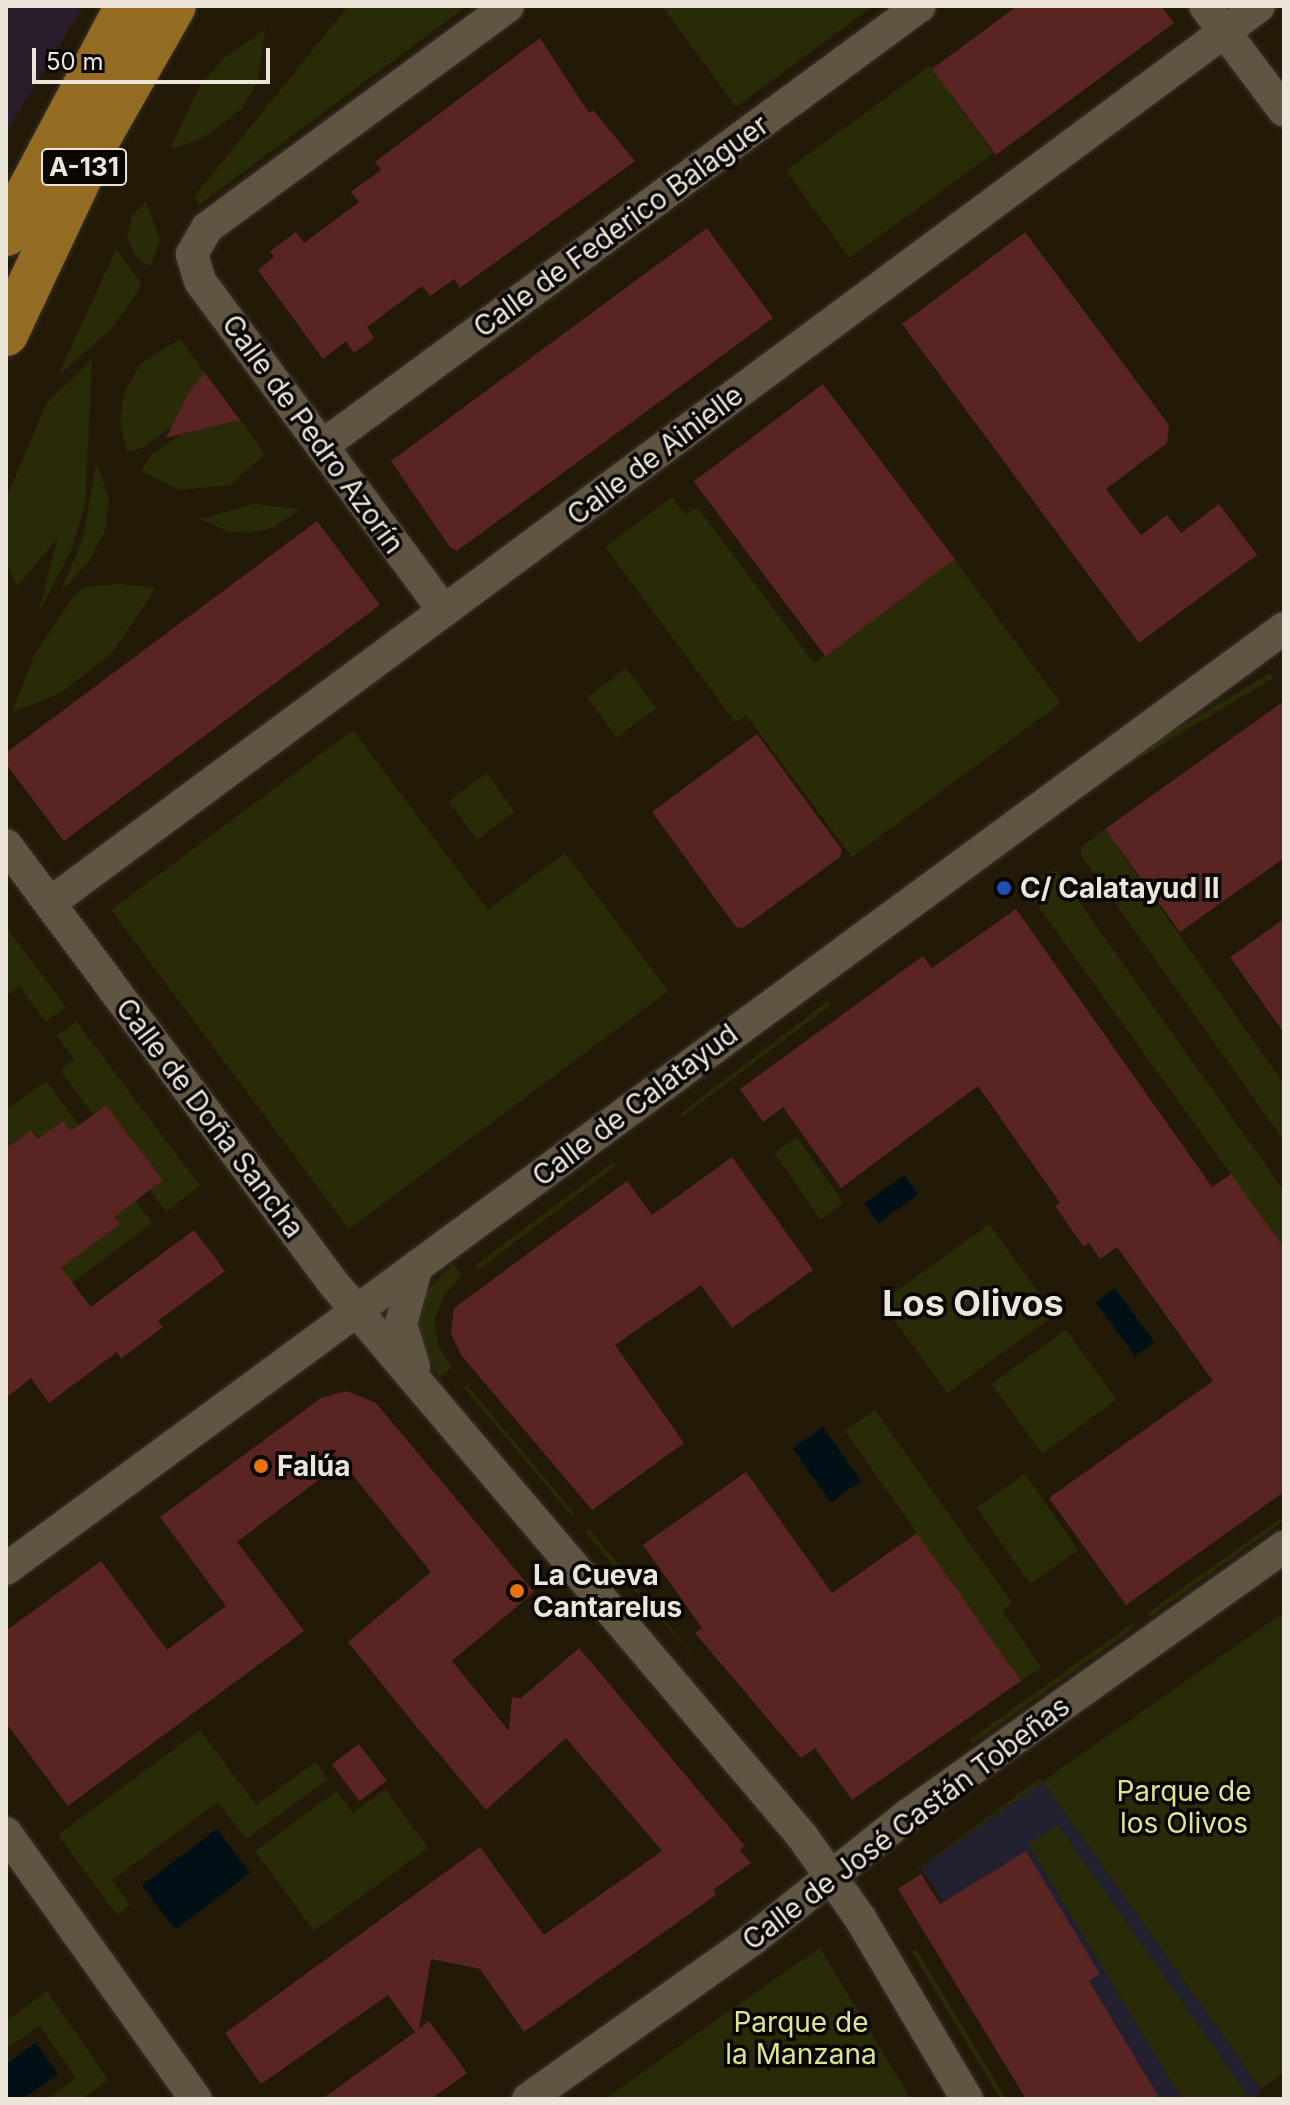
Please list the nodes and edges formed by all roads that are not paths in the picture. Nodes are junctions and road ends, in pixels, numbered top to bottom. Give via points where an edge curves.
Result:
1 (127, 6) edge
2 (174, 6) edge
3 (508, 6) edge
4 (920, 6) edge
5 (1205, 6) edge
6 (1259, 6) edge
7 (1225, 32) junction
8 (1284, 111) edge
9 (6, 234) edge
10 (6, 334) edge
11 (322, 446) junction
12 (444, 611) junction
13 (1277, 627) edge
14 (6, 845) edge
15 (50, 903) junction
16 (417, 1266) junction
17 (357, 1310) junction
18 (423, 1384) junction
19 (1284, 1547) edge
20 (6, 1569) edge
21 (6, 1833) edge
22 (832, 1877) junction
23 (196, 2099) edge
24 (528, 2099) edge
25 (967, 2099) edge

1 - 9 main road, A-131
2 - 10 main road, A-131 via 92,151
3 - 11 street, Calle de Pedro Azorín via 207,228 192,254 200,281
4 - 11 street, Calle de Federico Balaguer
5 - 7 street
6 - 7 street, Calle de Ainielle
7 - 8 street
7 - 12 street, Calle de Ainielle
11 - 12 street, Calle de Pedro Azorín
12 - 15 street, Calle de Ainielle
13 - 16 street, Calle de Calatayud
14 - 15 street, Calle de Doña Sancha
15 - 17 street, Calle de Doña Sancha
16 - 17 street, Calle de Calatayud
16 - 18 street, Calle de Doña Sancha via 401,1324
17 - 18 street, Calle de Doña Sancha
17 - 20 street, Calle de Calatayud
18 - 22 street, Calle de Doña Sancha
19 - 22 street, Calle de José Castán Tobeñas via 908,1815
21 - 23 street
22 - 24 street, Calle de José Castán Tobeñas
22 - 25 street, Calle de Doña Sancha

